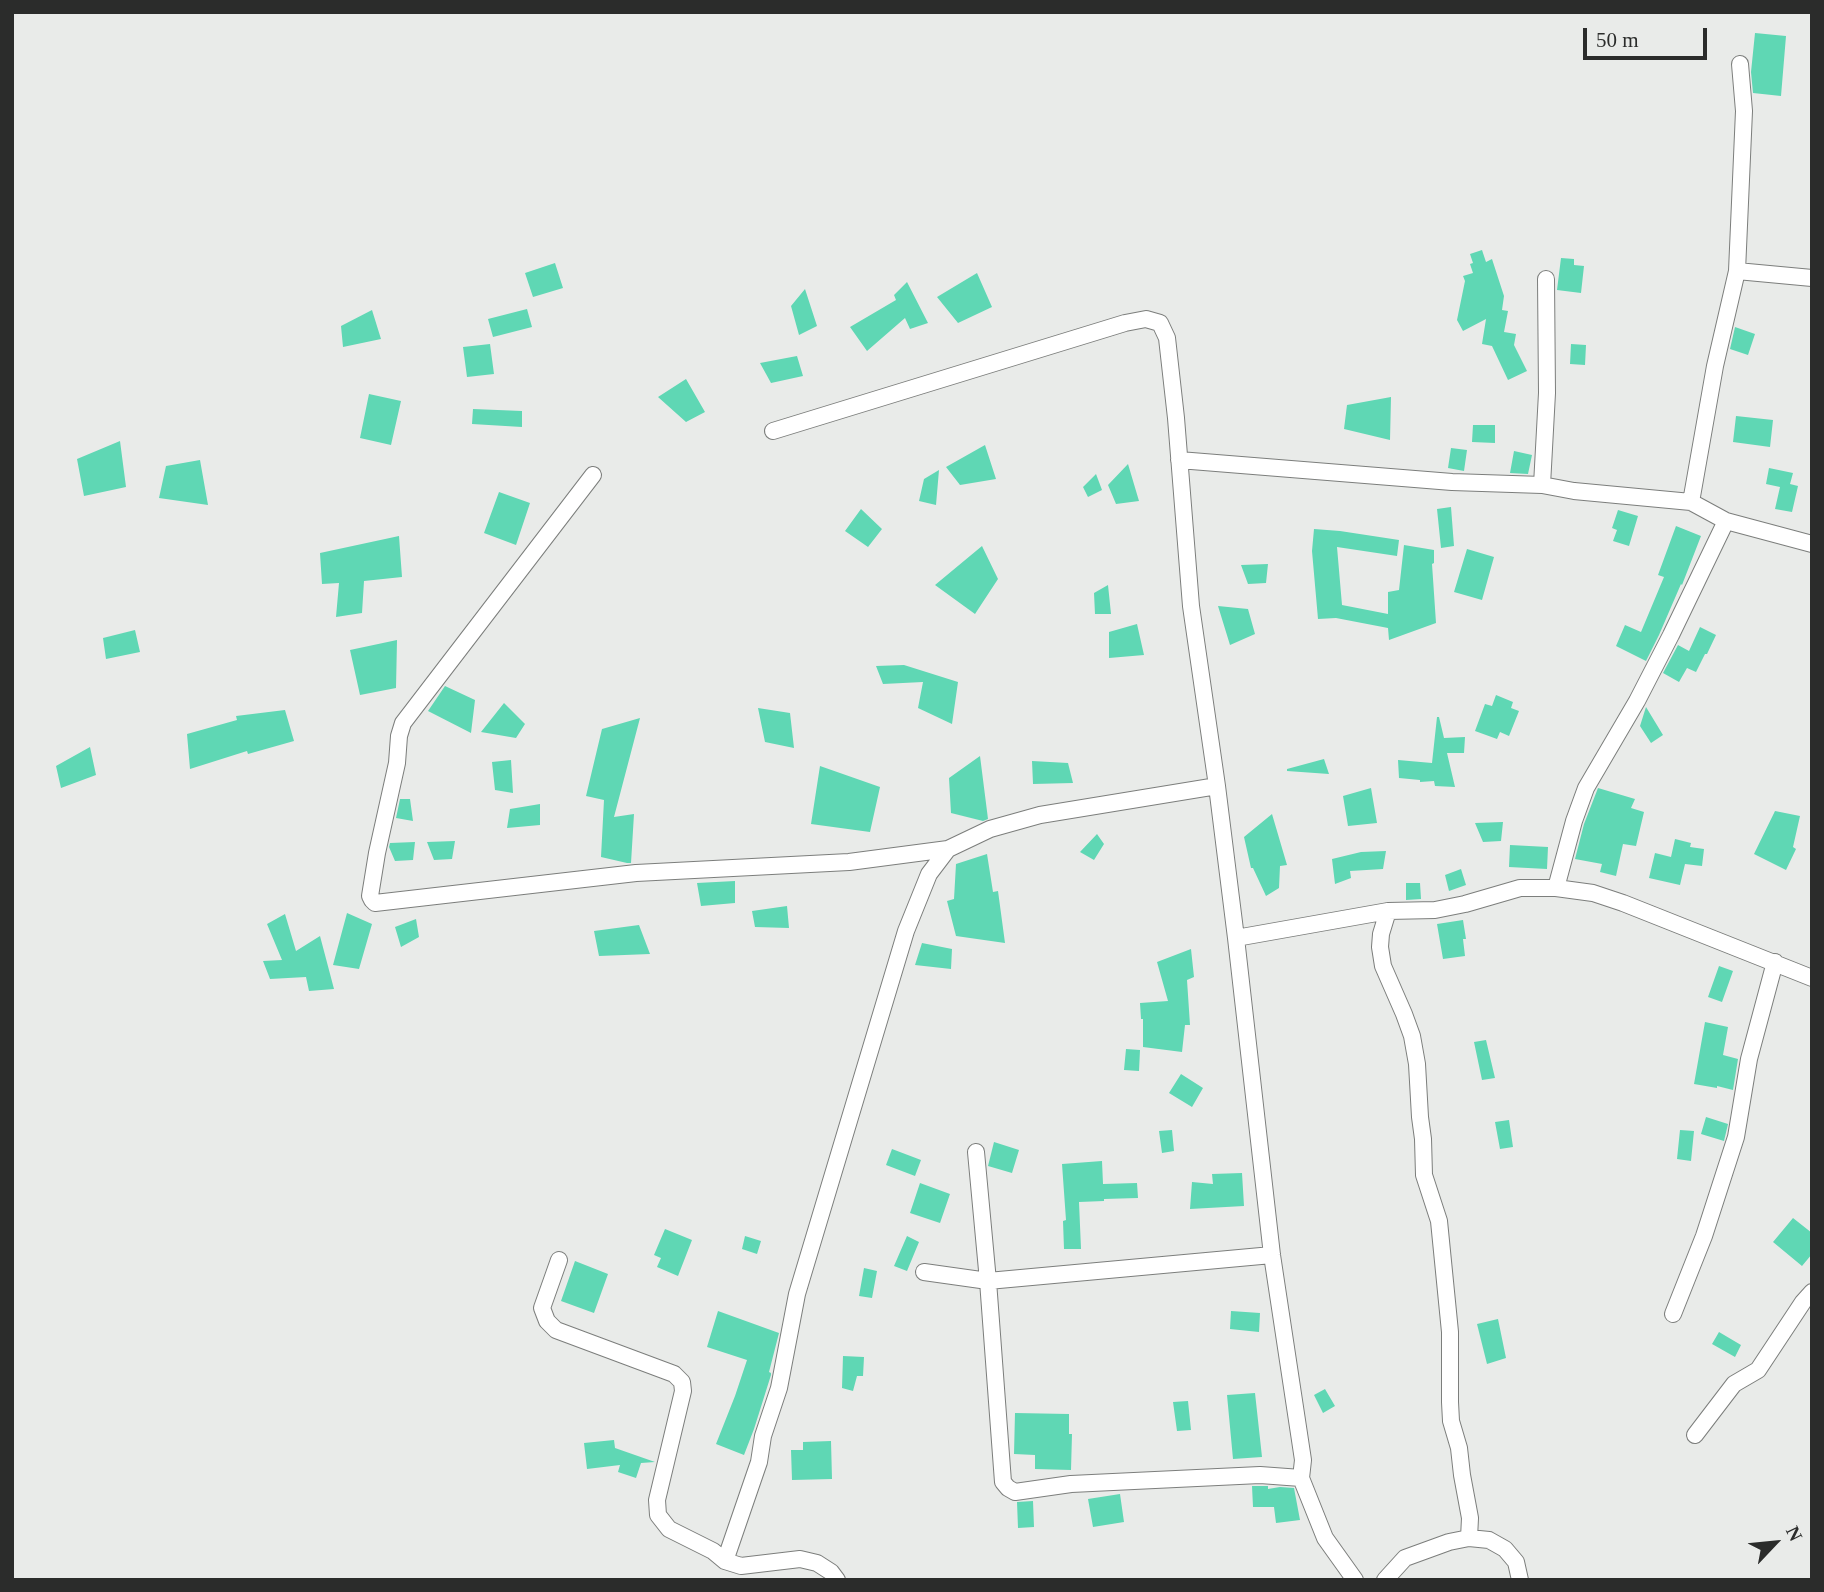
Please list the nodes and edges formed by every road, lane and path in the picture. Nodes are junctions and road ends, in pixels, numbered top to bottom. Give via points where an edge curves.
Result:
1 (1740, 64) dead end
2 (1737, 271) junction
3 (1812, 278) edge
4 (1546, 279) dead end
5 (773, 431) dead end
6 (1179, 460) junction
7 (593, 475) dead end
8 (1542, 485) junction
9 (1691, 502) junction
10 (1726, 521) junction
11 (1812, 544) edge
12 (1217, 786) junction
13 (948, 849) junction
14 (1556, 888) junction
15 (1388, 911) junction
16 (1236, 938) junction
17 (1774, 962) junction
18 (1812, 978) edge
19 (976, 1152) dead end
20 (1272, 1255) junction
21 (559, 1260) dead end
22 (923, 1272) dead end
23 (988, 1281) junction
24 (1812, 1292) edge
25 (1673, 1314) dead end
26 (1695, 1435) dead end
27 (1301, 1478) junction
28 (1469, 1538) junction
29 (725, 1561) junction
30 (837, 1580) edge
31 (1355, 1580) edge
32 (1385, 1580) edge
33 (1520, 1580) edge

1 - 2 street via 1744,111
2 - 3 street
2 - 9 street
4 - 8 street
5 - 6 street via 1146,319 1160,323 1167,338
6 - 8 street
6 - 12 street via 1191,606
7 - 13 street via 403,723 372,900 636,873 849,862
8 - 9 street
9 - 10 street
10 - 11 street
10 - 14 street via 1671,635 1586,788
12 - 13 street via 1041,815 990,829
12 - 16 street
13 - 29 street via 929,874 906,931 797,1294 759,1462
14 - 15 street via 1520,888 1435,911
14 - 17 street via 1623,903
15 - 16 street
15 - 28 street via 1380,947 1383,966 1412,1036 1417,1064 1424,1175 1438,1221 1450,1332 1451,1421 1470,1518
16 - 20 street
17 - 18 street
17 - 25 street via 1749,1059 1736,1137
19 - 23 street
20 - 23 street
20 - 27 street via 1303,1460
21 - 29 street via 542,1308 556,1330 674,1374 681,1382 683,1391 657,1500 658,1515 669,1529
22 - 23 street
23 - 27 street via 1003,1482 1008,1488 1015,1492 1070,1484 1260,1475
24 - 26 street via 1758,1370 1734,1384
27 - 31 street via 1325,1538
28 - 32 street via 1405,1558
28 - 33 street via 1489,1540 1505,1549 1516,1562
29 - 30 street via 741,1566 800,1559 817,1563

